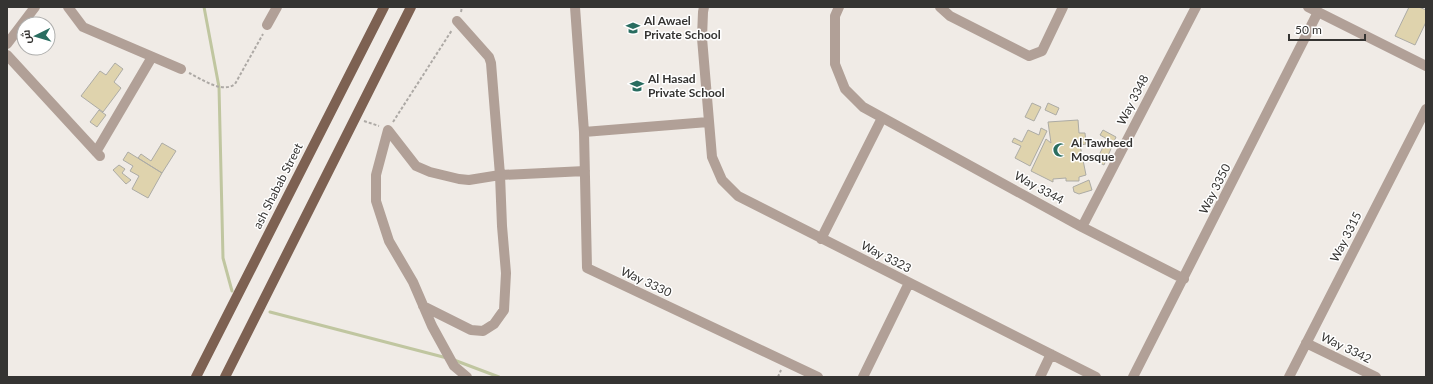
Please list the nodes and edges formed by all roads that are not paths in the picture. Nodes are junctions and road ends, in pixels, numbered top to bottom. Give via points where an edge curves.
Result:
1 (35, 7) edge
2 (68, 7) edge
3 (278, 7) edge
4 (384, 7) edge
5 (412, 7) edge
6 (575, 7) edge
7 (704, 7) edge
8 (839, 7) edge
9 (940, 7) edge
10 (1063, 7) edge
11 (1196, 7) edge
12 (1308, 7) edge
13 (1318, 12) junction
14 (457, 21) road end
15 (268, 25) road end
16 (7, 44) edge
17 (7, 56) edge
18 (152, 57) junction
19 (1426, 66) edge
20 (181, 69) road end
21 (1426, 109) edge
22 (882, 118) junction
23 (708, 122) junction
24 (584, 132) junction
25 (585, 171) junction
26 (500, 175) junction
27 (1082, 227) junction
28 (821, 239) junction
29 (1184, 279) junction
30 (909, 283) junction
31 (423, 306) junction
32 (1306, 343) junction
33 (1051, 354) junction
34 (196, 377) edge
35 (225, 377) edge
36 (467, 377) edge
37 (818, 377) edge
38 (863, 377) edge
39 (1040, 377) edge
40 (1096, 377) edge
41 (1133, 377) edge
42 (1289, 377) edge
43 (1376, 377) edge

1 - 16 street
2 - 18 street via 83,27
3 - 15 street
4 - 34 main road, ash Shabab Street
5 - 35 main road
6 - 24 street, Way 3330
7 - 23 street, Way 3323 via 702,38
8 - 22 street, Way 3344 via 835,16 835,64 845,89 863,107
9 - 10 street via 950,16 1030,56 1042,51
11 - 27 street, Way 3348
12 - 13 street
13 - 19 street
13 - 29 street, Way 3350
14 - 26 street via 489,57 491,63
17 - 18 street via 98,154
18 - 20 street
21 - 32 street, Way 3315
22 - 27 street, Way 3344
22 - 28 street
23 - 24 street
23 - 28 street, Way 3323 via 712,157 722,180 738,196
24 - 25 street, Way 3330
25 - 26 street
25 - 37 street, Way 3330 via 587,268
26 - 31 street via 506,273 504,310 494,324 483,332 471,330
26 - 31 street via 464,180 430,172 416,166 388,130 376,175 376,202 389,241 413,282
27 - 29 street, Way 3344
28 - 30 street, Way 3323
29 - 41 street, Way 3350
30 - 33 street, Way 3323
30 - 38 street
31 - 36 street via 454,366
32 - 42 street, Way 3315
32 - 43 street, Way 3342
33 - 39 street
33 - 40 street, Way 3323

